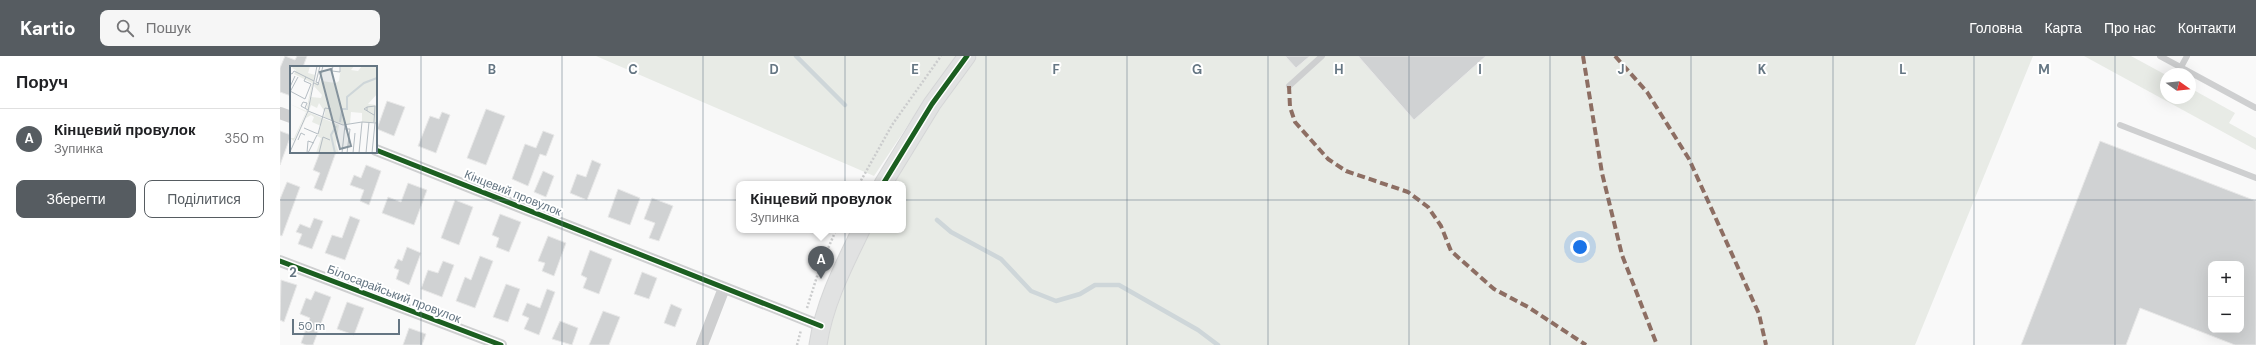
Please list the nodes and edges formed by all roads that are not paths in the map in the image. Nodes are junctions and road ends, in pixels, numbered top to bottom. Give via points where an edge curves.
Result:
1 (968, 56) edge
2 (1322, 56) edge
3 (2160, 56) edge
4 (2187, 56) edge
5 (2181, 67) junction
6 (1289, 86) dead end
7 (2256, 108) edge
8 (280, 113) edge
9 (290, 117) edge
10 (2120, 125) dead end
11 (377, 150) edge
12 (2256, 178) edge
13 (885, 181) edge
14 (860, 233) edge
15 (280, 261) edge
16 (724, 288) junction
17 (821, 326) junction
18 (501, 345) edge
19 (702, 345) edge
20 (818, 345) edge

1 - 13 street via 932,104
2 - 6 lane
3 - 5 lane
4 - 5 lane
5 - 7 lane
8 - 9 street
10 - 12 lane
11 - 16 street, Кінцевий провулок
14 - 17 street via 835,284
15 - 18 street, Білосарайський провулок
16 - 17 street, Кінцевий провулок
16 - 19 street
17 - 20 street

